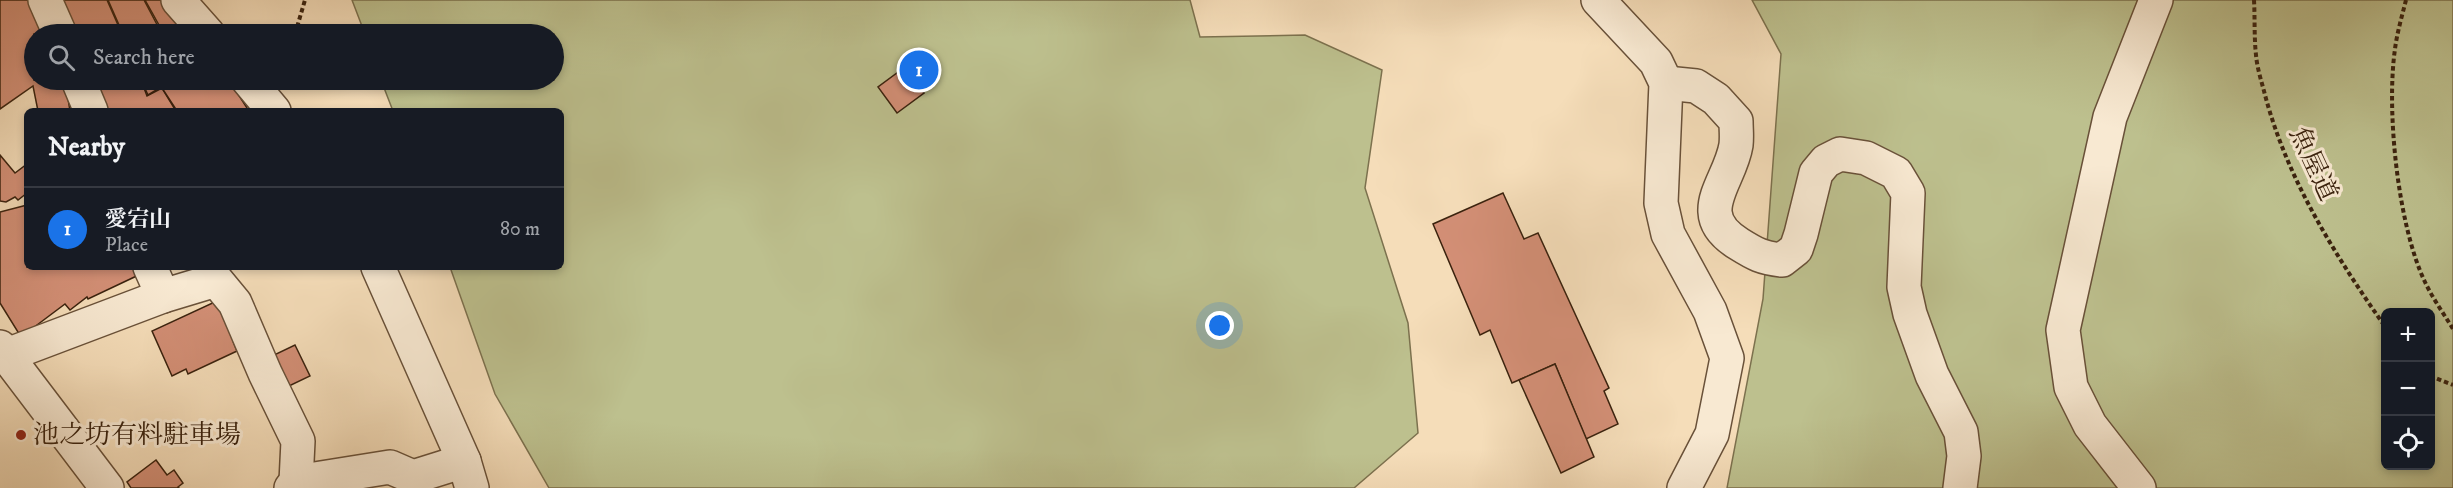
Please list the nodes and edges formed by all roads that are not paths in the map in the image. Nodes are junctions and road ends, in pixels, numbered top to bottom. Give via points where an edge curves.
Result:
1 (45, 0) edge
2 (178, 0) edge
3 (1598, 0) edge
4 (2156, 0) edge
5 (56, 24) edge
6 (199, 24) edge
7 (1666, 82) junction
8 (82, 90) edge
9 (256, 90) edge
10 (90, 108) edge
11 (271, 108) edge
12 (379, 270) edge
13 (156, 281) edge
14 (3, 351) edge
15 (468, 474) edge
16 (293, 485) edge
17 (107, 488) edge
18 (1684, 488) edge
19 (1960, 488) edge
20 (2139, 488) edge

1 - 5 street
2 - 6 street
3 - 7 street via 1656,62
4 - 20 street via 2110,117 2063,330 2071,387 2090,425
7 - 18 street via 1661,203 1668,234 1710,311 1727,358 1712,434
7 - 19 street via 1696,86 1716,99 1736,121 1736,145 1714,204 1716,220 1730,238 1761,258 1782,260 1796,249 1816,173 1826,161 1840,154 1866,158 1896,173 1908,193 1904,287 1932,375 1961,432 1964,456
8 - 10 street
9 - 11 street
12 - 15 street
13 - 14 street
13 - 16 street via 216,280 235,303 298,441
14 - 17 street
15 - 16 street via 413,477 390,467

